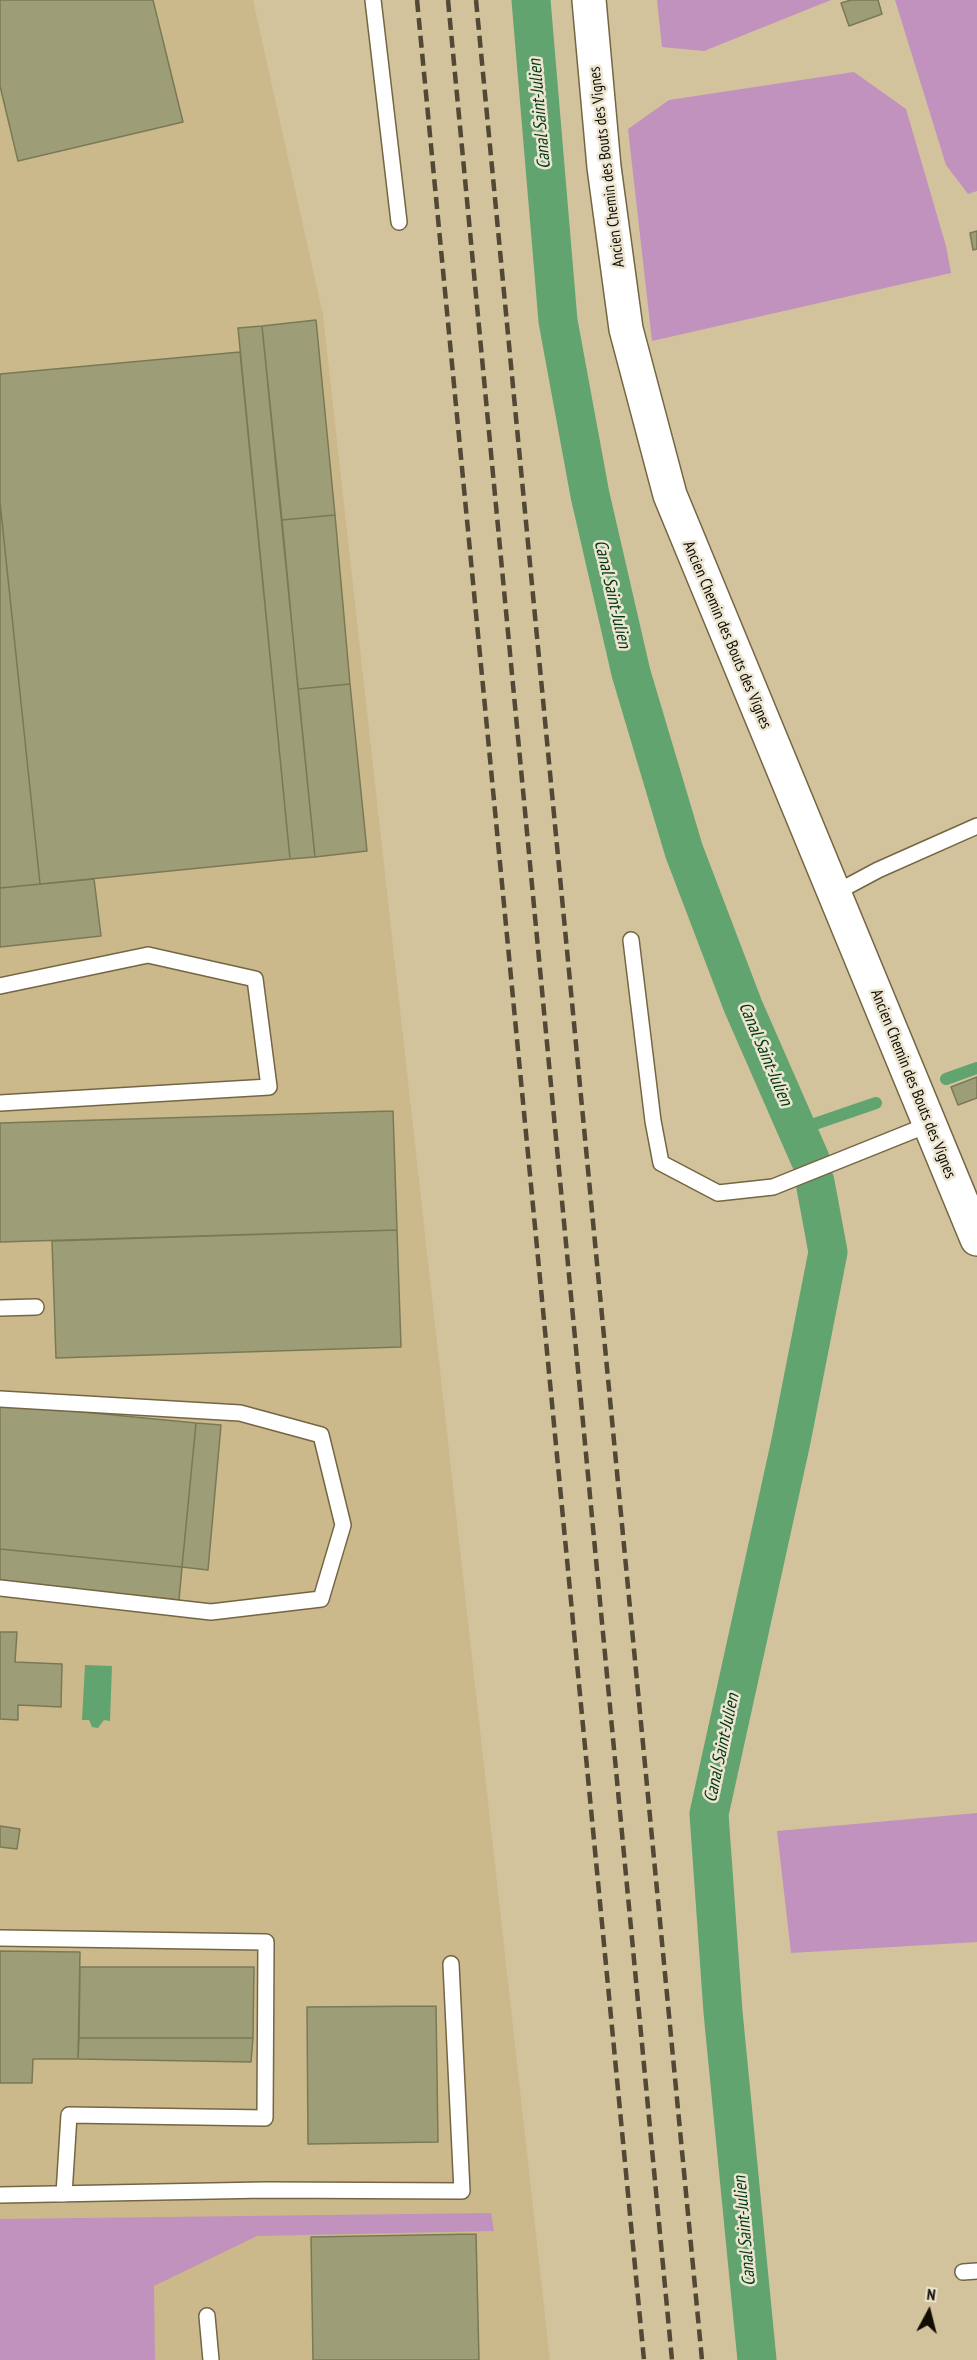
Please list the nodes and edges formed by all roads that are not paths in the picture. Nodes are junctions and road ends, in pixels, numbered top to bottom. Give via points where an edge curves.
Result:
1 (373, 0) edge
2 (589, 0) edge
3 (399, 222) dead end
4 (977, 826) edge
5 (835, 893) junction
6 (631, 940) dead end
7 (0, 986) edge
8 (0, 1103) edge
9 (930, 1124) junction
10 (977, 1239) edge
11 (36, 1306) dead end
12 (0, 1308) edge
13 (0, 1399) edge
14 (0, 1587) edge
15 (0, 1938) edge
16 (452, 1964) dead end
17 (64, 2194) junction
18 (0, 2195) edge
19 (207, 2316) dead end
20 (211, 2360) edge

1 - 3 lane
2 - 5 street, Ancien Chemin des Bouts des Vignes via 604,167 626,329 669,495
4 - 5 lane
5 - 9 street, Ancien Chemin des Bouts des Vignes
6 - 9 lane via 661,1163 718,1193 774,1187
7 - 8 lane via 148,955 255,979 269,1087
9 - 10 street, Ancien Chemin des Bouts des Vignes
11 - 12 lane
13 - 14 lane via 240,1413 321,1435 343,1526 321,1599 211,1612
15 - 17 lane via 266,1942 265,2118 69,2115
16 - 17 lane via 462,2191
17 - 18 lane
19 - 20 lane

